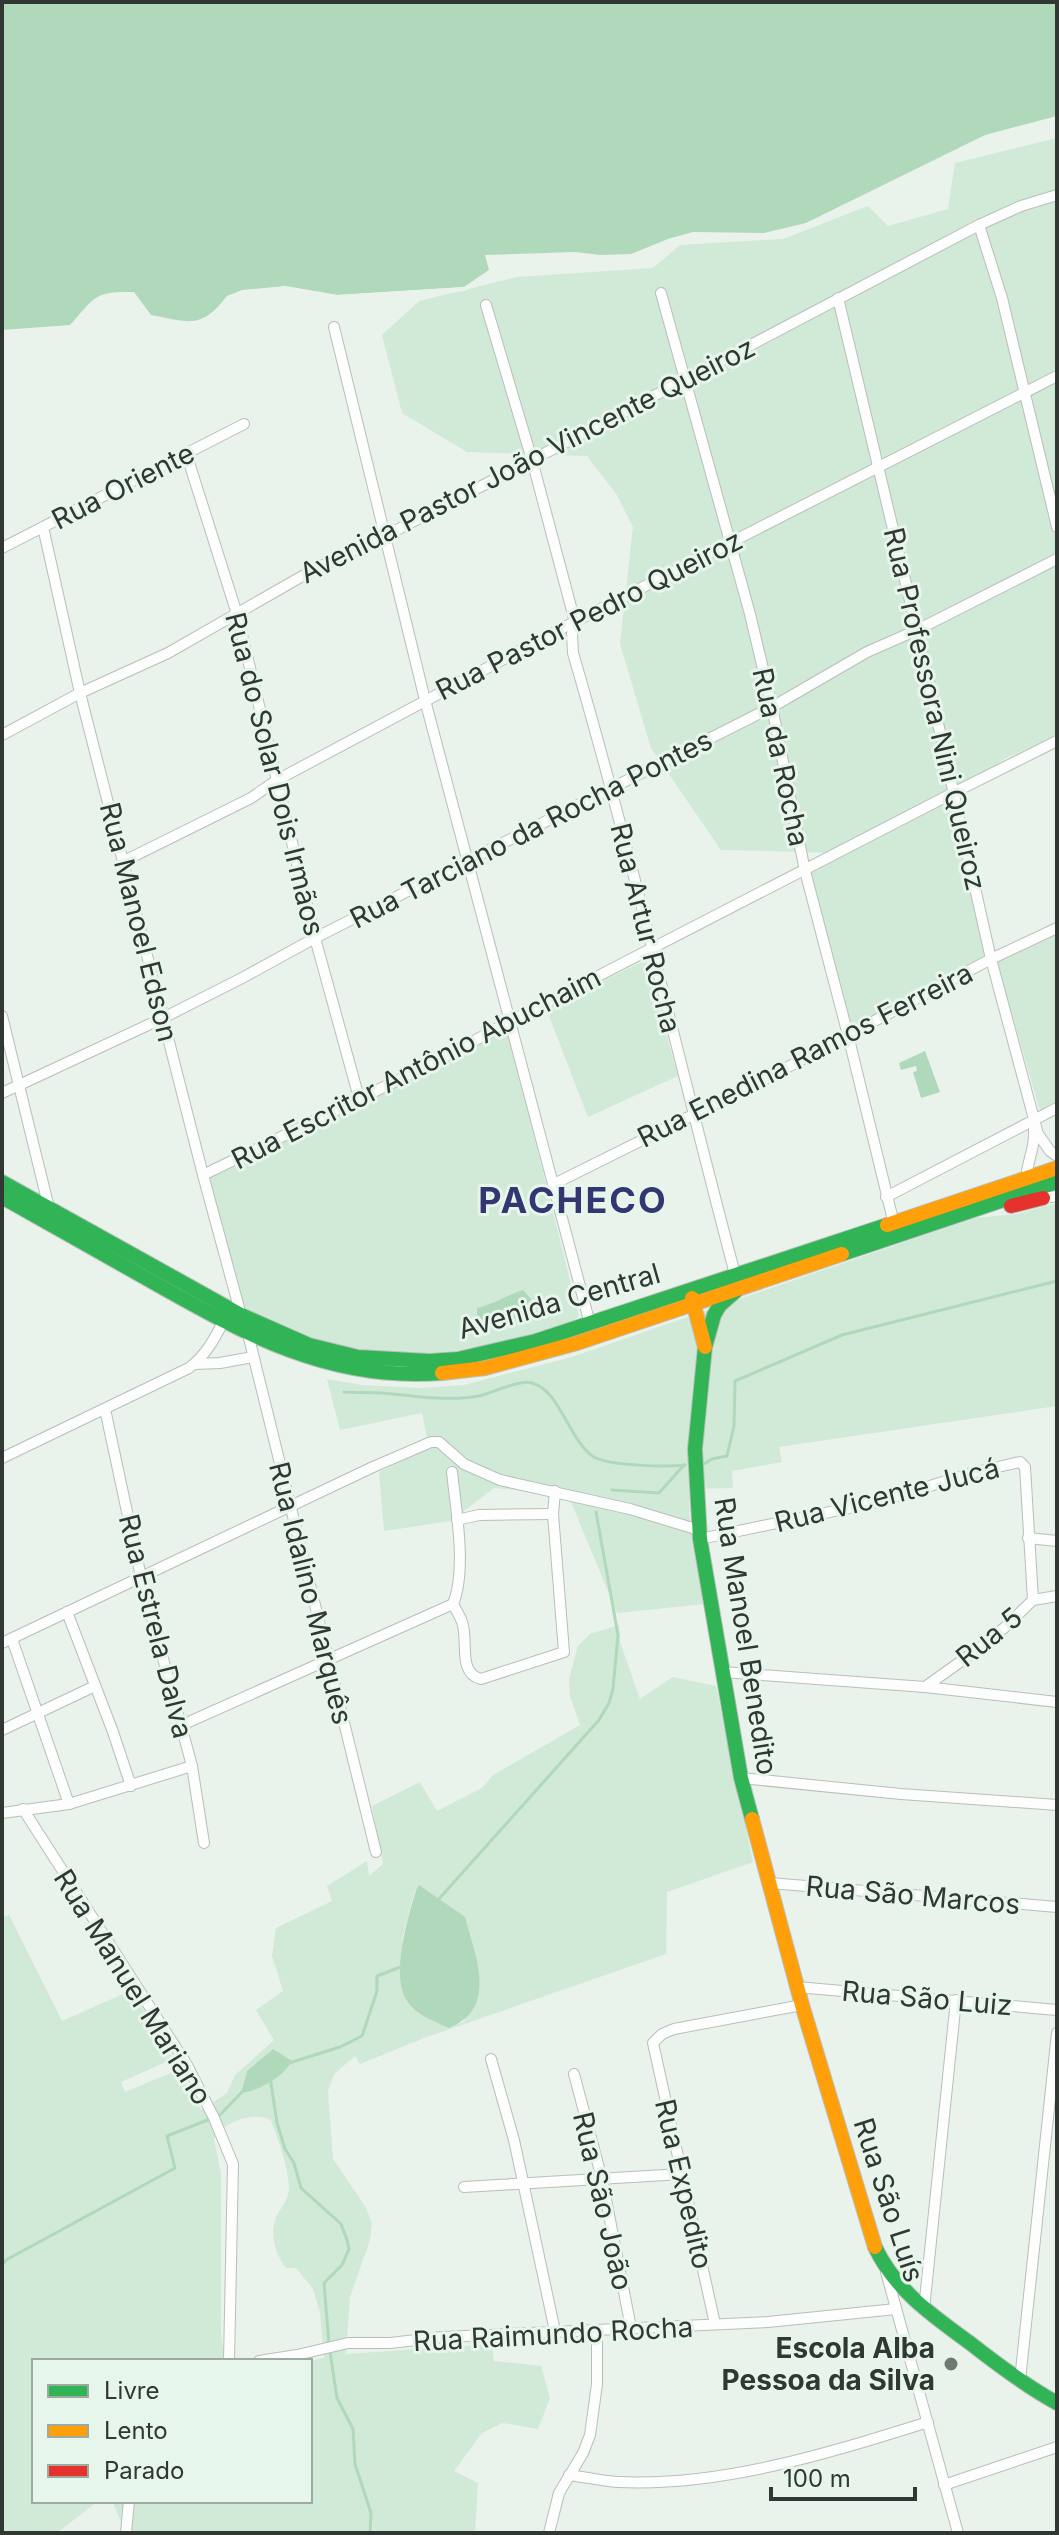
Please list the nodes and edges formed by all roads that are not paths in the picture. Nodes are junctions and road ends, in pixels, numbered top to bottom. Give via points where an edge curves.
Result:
1 (1057, 195) edge
2 (979, 225) junction
3 (661, 293) dead end
4 (838, 298) junction
5 (486, 305) dead end
6 (334, 327) dead end
7 (1057, 376) edge
8 (687, 379) junction
9 (1025, 391) junction
10 (244, 424) dead end
11 (186, 453) junction
12 (532, 460) junction
13 (879, 465) junction
14 (43, 527) junction
15 (1057, 527) edge
16 (385, 536) junction
17 (729, 542) junction
18 (2, 548) edge
19 (1057, 559) edge
20 (237, 614) junction
21 (575, 622) junction
22 (917, 630) junction
23 (80, 693) junction
24 (425, 700) junction
25 (772, 707) junction
26 (2, 735) edge
27 (1057, 741) edge
28 (277, 780) junction
29 (612, 788) junction
30 (953, 793) junction
31 (124, 861) junction
32 (467, 862) junction
33 (805, 871) junction
34 (1057, 928) edge
35 (315, 938) junction
36 (651, 950) junction
37 (991, 959) junction
38 (2, 1016) edge
39 (163, 1018) junction
40 (511, 1021) junction
41 (848, 1035) junction
42 (18, 1084) junction
43 (2, 1093) edge
44 (359, 1098) junction
45 (1057, 1108) edge
46 (692, 1114) junction
47 (1034, 1120) junction
48 (1057, 1156) edge
49 (1057, 1168) edge
50 (203, 1175) junction
51 (2, 1182) edge
52 (1057, 1182) edge
53 (554, 1184) junction
54 (1037, 1185) edge
55 (2, 1197) edge
56 (886, 1197) junction
57 (49, 1209) junction
58 (894, 1224) junction
59 (735, 1274) junction
60 (690, 1289) junction
61 (737, 1290) junction
62 (694, 1305) junction
63 (677, 1310) junction
64 (241, 1315) junction
65 (223, 1322) junction
66 (590, 1324) junction
67 (700, 1330) junction
68 (248, 1334) junction
69 (705, 1347) junction
70 (253, 1357) junction
71 (195, 1364) junction
72 (105, 1409) junction
73 (2, 1458) edge
74 (452, 1472) dead end
75 (555, 1491) junction
76 (290, 1508) junction
77 (553, 1514) junction
78 (457, 1520) junction
79 (700, 1534) junction
80 (1028, 1538) junction
81 (1057, 1541) edge
82 (141, 1577) junction
83 (1057, 1596) edge
84 (1033, 1600) junction
85 (453, 1604) junction
86 (67, 1612) junction
87 (7, 1641) edge
88 (329, 1661) junction
89 (722, 1672) junction
90 (95, 1686) junction
91 (925, 1687) junction
92 (1057, 1702) edge
93 (38, 1714) junction
94 (182, 1725) junction
95 (2, 1730) edge
96 (192, 1766) junction
97 (741, 1778) junction
98 (131, 1786) junction
99 (69, 1804) junction
100 (1057, 1805) edge
101 (23, 1809) junction
102 (2, 1813) edge
103 (204, 1843) dead end
104 (376, 1852) dead end
105 (770, 1883) junction
106 (1057, 1907) edge
107 (797, 1987) junction
108 (956, 2000) junction
109 (802, 2005) junction
110 (1057, 2010) edge
111 (1057, 2033) edge
112 (653, 2043) joint
113 (491, 2059) dead end
114 (574, 2074) dead end
115 (1052, 2112) edge
116 (682, 2174) junction
117 (602, 2179) junction
118 (524, 2183) junction
119 (464, 2187) dead end
120 (885, 2266) junction
121 (896, 2309) junction
122 (924, 2309) junction
123 (715, 2324) junction
124 (631, 2328) junction
125 (597, 2330) junction
126 (555, 2331) junction
127 (229, 2359) edge
128 (272, 2359) edge
129 (1020, 2380) junction
130 (1057, 2403) edge
131 (928, 2422) junction
132 (1057, 2447) edge
133 (569, 2475) junction
134 (944, 2485) junction
135 (129, 2503) edge
136 (126, 2533) edge
137 (549, 2533) edge
138 (958, 2533) edge

1 - 2 street, Avenida Pastor João Vincente Queiroz
2 - 4 street, Avenida Pastor João Vincente Queiroz
2 - 9 street
3 - 8 street, Rua da Rocha
4 - 8 street, Avenida Pastor João Vincente Queiroz
4 - 13 street, Rua Professora Nini Queiroz
5 - 12 street, Rua Artur Rocha
6 - 16 street
7 - 9 street, Rua Pastor Pedro Queiroz
8 - 12 street, Avenida Pastor João Vincente Queiroz
8 - 17 street, Rua da Rocha
9 - 13 street, Rua Pastor Pedro Queiroz
9 - 15 street
10 - 11 street, Rua Oriente
11 - 14 street, Rua Oriente
11 - 20 street, Rua do Solar Dois Irmãos
12 - 16 street, Avenida Pastor João Vincente Queiroz
12 - 21 street, Rua Artur Rocha
13 - 17 street, Rua Pastor Pedro Queiroz
13 - 22 street, Rua Professora Nini Queiroz
14 - 18 street, Rua Oriente
14 - 23 street, Rua Manoel Edson
16 - 20 street, Avenida Pastor João Vincente Queiroz
16 - 24 street
17 - 21 street, Rua Pastor Pedro Queiroz
17 - 25 street, Rua da Rocha
19 - 22 street, Rua Tarciano da Rocha Pontes
20 - 23 street, Avenida Pastor João Vincente Queiroz
20 - 28 street, Rua do Solar Dois Irmãos
21 - 24 street, Rua Pastor Pedro Queiroz
21 - 29 street, Rua Artur Rocha via 573,653
22 - 25 street, Rua Tarciano da Rocha Pontes via 867,652
22 - 30 street, Rua Professora Nini Queiroz
23 - 26 street, Avenida Pastor João Vincente Queiroz
23 - 31 street, Rua Manoel Edson
24 - 28 street, Rua Pastor Pedro Queiroz
24 - 32 street
25 - 29 street, Rua Tarciano da Rocha Pontes
25 - 33 street, Rua da Rocha
27 - 30 street, Rua Escritor Antônio Abuchaim
28 - 31 street, Rua Pastor Pedro Queiroz
28 - 35 street, Rua do Solar Dois Irmãos
29 - 32 street, Rua Tarciano da Rocha Pontes
29 - 36 street, Rua Artur Rocha
30 - 33 street, Rua Escritor Antônio Abuchaim
30 - 37 street, Rua Professora Nini Queiroz
31 - 39 street, Rua Manoel Edson
32 - 35 street, Rua Tarciano da Rocha Pontes
32 - 40 street
33 - 36 street, Rua Escritor Antônio Abuchaim
33 - 41 street, Rua da Rocha
34 - 37 street, Rua Enedina Ramos Ferreira
35 - 39 street, Rua Tarciano da Rocha Pontes
35 - 44 street, Rua do Solar Dois Irmãos
36 - 40 street, Rua Escritor Antônio Abuchaim
36 - 46 street, Rua Artur Rocha
37 - 41 street, Rua Enedina Ramos Ferreira
37 - 47 street, Rua Professora Nini Queiroz
38 - 42 street
39 - 42 street, Rua Tarciano da Rocha Pontes
39 - 50 street, Rua Manoel Edson
40 - 44 street, Rua Escritor Antônio Abuchaim
40 - 53 street
41 - 46 street, Rua Enedina Ramos Ferreira
41 - 56 street, Rua da Rocha
42 - 43 street, Rua Tarciano da Rocha Pontes
42 - 57 street
44 - 50 street, Rua Escritor Antônio Abuchaim
45 - 47 street
46 - 53 street, Rua Enedina Ramos Ferreira
46 - 59 street, Rua Artur Rocha
47 - 48 street via 1040,1138
47 - 54 street
47 - 56 street
48 - 54 street via 1039,1156
49 - 54 main road, Avenida Central
50 - 64 street, Rua Manoel Edson
51 - 57 main road, Avenida Central
52 - 54 main road, Avenida Central
53 - 66 street
54 - 58 main road, Avenida Central via 1008,1185
54 - 61 main road, Avenida Central
55 - 65 main road, Avenida Central
56 - 58 street, Rua da Rocha
57 - 64 main road, Avenida Central
58 - 59 main road, Avenida Central
59 - 60 main road, Avenida Central
60 - 62 main road, Rua Manoel Benedito
60 - 66 main road, Avenida Central
61 - 62 main road, Avenida Central
61 - 69 main road, Rua Manoel Benedito via 714,1315
62 - 63 main road, Avenida Central
62 - 67 main road, Rua Manoel Benedito
63 - 67 main road
63 - 68 main road, Avenida Central via 539,1355 438,1374 339,1367
64 - 66 main road, Avenida Central via 309,1345 407,1361 458,1359
65 - 68 main road, Avenida Central
65 - 71 street
67 - 69 main road, Rua Manoel Benedito
68 - 70 street, Rua Idalino Marquês
69 - 79 main road, Rua Manoel Benedito via 695,1449
70 - 71 street
70 - 76 street, Rua Idalino Marquês
71 - 72 street
72 - 73 street
72 - 82 street, Rua Estrela Dalva
74 - 78 street
75 - 76 street via 487,1475 439,1442 411,1450
75 - 77 street
75 - 79 street via 630,1509
76 - 82 street
76 - 88 street, Rua Idalino Marquês
77 - 78 street
77 - 85 street via 564,1652 481,1679 472,1677 463,1623
78 - 85 street via 461,1562
79 - 80 street, Rua Vicente Jucá via 878,1502 1020,1462 1025,1467
79 - 89 main road, Rua Manoel Benedito
80 - 81 street
80 - 84 street
82 - 86 street
82 - 94 street, Rua Estrela Dalva
83 - 84 street, Rua 5
84 - 91 street, Rua 5
85 - 88 street
86 - 87 street
86 - 90 street
87 - 93 street
88 - 94 street
88 - 104 street, Rua Idalino Marquês
89 - 91 street
89 - 97 main road, Rua Manoel Benedito
90 - 93 street
90 - 98 street
91 - 92 street
93 - 95 street
93 - 99 street
94 - 96 street, Rua Estrela Dalva
96 - 98 street
96 - 103 street, Rua Estrela Dalva
97 - 100 street
97 - 105 main road, Rua Manoel Benedito
98 - 99 street
99 - 101 street
101 - 102 street
101 - 127 street, Rua Manuel Mariano via 187,2065 233,2164
105 - 106 street, Rua São Marcos
105 - 107 main road, Rua São Luís
107 - 108 street, Rua São Luiz
107 - 109 main road, Rua São Luís
108 - 110 street, Rua São Luiz
108 - 122 street
109 - 112 street, Rua São Luiz via 674,2029
109 - 120 main road, Rua São Luís via 871,2239
111 - 115 street
112 - 116 street, Rua Expedito
113 - 118 street
114 - 117 street, Rua São João
115 - 129 street
116 - 117 street
116 - 123 street, Rua Expedito
117 - 118 street
117 - 124 street, Rua São João
118 - 119 street
118 - 126 street
120 - 121 street, Rua São Luís
120 - 122 main road
121 - 123 street, Rua Raimundo Rocha
121 - 131 street, Rua São Luís
122 - 129 main road
123 - 124 street, Rua Raimundo Rocha
124 - 125 street, Rua Raimundo Rocha
125 - 126 street, Rua Raimundo Rocha
125 - 133 street via 594,2419
126 - 128 street, Rua Raimundo Rocha via 348,2343
129 - 130 main road
131 - 133 street via 770,2467 648,2482
131 - 134 street, Rua São Luís
132 - 134 street
133 - 137 street
134 - 138 street, Rua São Luís
135 - 136 street

